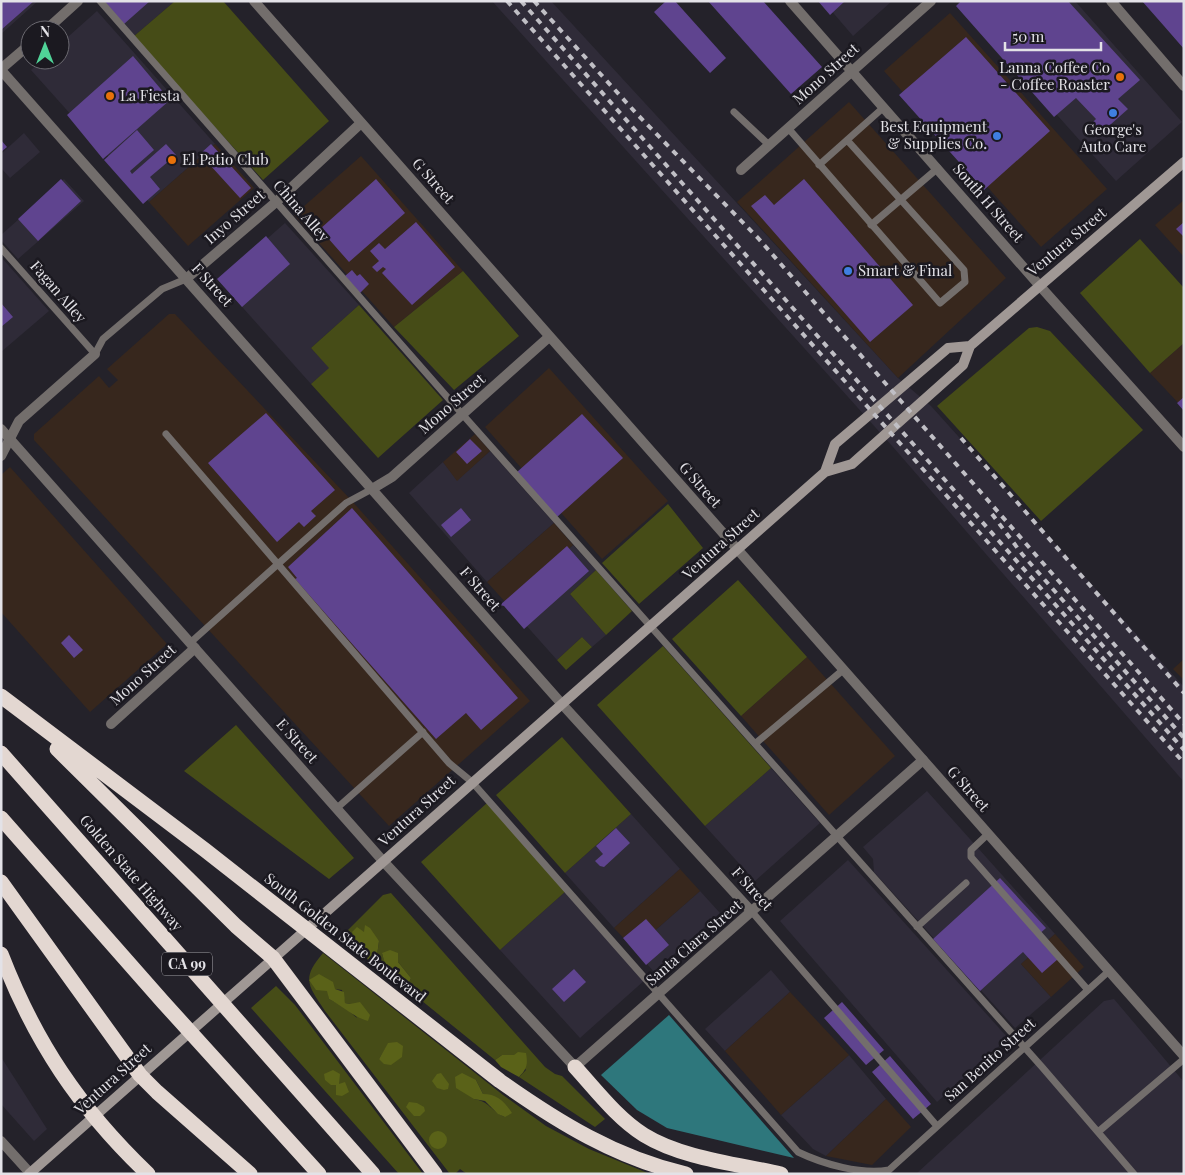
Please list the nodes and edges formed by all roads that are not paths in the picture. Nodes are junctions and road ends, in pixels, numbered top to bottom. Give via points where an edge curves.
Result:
1 (78, 1) edge
2 (100, 1) edge
3 (254, 1) edge
4 (790, 1) edge
5 (931, 1) edge
6 (1111, 1) edge
7 (57, 20) edge
8 (20, 53) edge
9 (1, 70) edge
10 (852, 71) junction
11 (1184, 86) edge
12 (884, 107) junction
13 (734, 112) dead end
14 (361, 123) junction
15 (788, 128) junction
16 (847, 140) junction
17 (769, 145) junction
18 (1184, 162) edge
19 (819, 164) junction
20 (938, 168) junction
21 (741, 170) dead end
22 (901, 200) junction
23 (276, 202) junction
24 (872, 225) junction
25 (1, 248) edge
26 (186, 279) junction
27 (1039, 285) junction
28 (549, 337) junction
29 (970, 346) junction
30 (95, 354) junction
31 (463, 415) junction
32 (1, 429) edge
33 (166, 434) dead end
34 (10, 439) junction
35 (1184, 447) edge
36 (1, 456) edge
37 (825, 472) junction
38 (372, 489) junction
39 (278, 564) junction
40 (650, 626) junction
41 (193, 645) junction
42 (843, 670) junction
43 (6, 701) edge
44 (561, 703) junction
45 (112, 724) dead end
46 (423, 732) junction
47 (756, 743) junction
48 (1, 753) edge
49 (923, 760) junction
50 (472, 782) junction
51 (337, 808) junction
52 (1, 818) edge
53 (988, 834) junction
54 (836, 837) junction
55 (383, 861) junction
56 (1, 882) edge
57 (966, 883) dead end
58 (752, 912) junction
59 (917, 927) junction
60 (1, 954) edge
61 (273, 958) junction
62 (1109, 971) junction
63 (1088, 990) junction
64 (658, 994) junction
65 (1024, 1048) junction
66 (1184, 1057) edge
67 (575, 1068) junction
68 (140, 1074) junction
69 (937, 1126) junction
70 (1098, 1132) junction
71 (1, 1141) edge
72 (29, 1174) edge
73 (148, 1174) edge
74 (250, 1174) edge
75 (319, 1174) edge
76 (373, 1174) edge
77 (435, 1174) edge
78 (686, 1174) edge
79 (780, 1174) edge
80 (1134, 1174) edge

1 - 7 street
2 - 23 lane, China Alley
3 - 14 street, G Street
4 - 10 street, South H Street
5 - 10 street, Mono Street
6 - 11 street
8 - 9 street
9 - 26 street, F Street
10 - 12 street, South H Street
10 - 15 street, Mono Street
12 - 16 lane
12 - 20 street, South H Street
13 - 17 lane
14 - 23 street, Inyo Street
14 - 28 street, G Street
15 - 17 street, Mono Street
15 - 19 lane
16 - 19 lane
16 - 22 lane
17 - 21 street, Mono Street
18 - 27 main road, Ventura Street
19 - 24 lane
20 - 22 lane
20 - 27 street, South H Street
22 - 24 lane
22 - 24 lane via 964,270 965,282 940,303
23 - 26 street, Inyo Street
23 - 31 lane, China Alley
25 - 30 lane, Fagan Alley
26 - 30 lane, Inyo Street via 162,288 103,338
26 - 38 street, F Street
27 - 29 main road, Ventura Street
27 - 35 street, South H Street
28 - 31 street, Mono Street
28 - 42 street, G Street
29 - 37 main road, Ventura Street via 963,365 852,464
29 - 37 main road, Ventura Street via 948,348 835,444
30 - 34 street, Inyo Street via 19,421
31 - 38 street, Mono Street via 392,477
31 - 40 lane, China Alley
32 - 34 street, E Street
33 - 39 lane
34 - 36 street, Inyo Street
34 - 41 street, E Street
37 - 40 main road, Ventura Street
38 - 39 lane via 346,503
38 - 44 street, F Street
39 - 41 lane
39 - 46 lane
40 - 44 main road, Ventura Street
40 - 47 lane, China Alley
41 - 45 street, Mono Street
41 - 51 street, E Street
42 - 47 lane
42 - 49 street, G Street
43 - 61 highway via 236,926
43 - 78 highway, South Golden State Boulevard via 205,850 500,1081 571,1129 602,1145
44 - 50 main road, Ventura Street
44 - 58 street, F Street
46 - 50 lane via 449,763
46 - 51 lane
47 - 54 lane, China Alley
48 - 76 highway, Golden State Highway / CA 99
49 - 53 street, G Street
49 - 54 street, Santa Clara Street
50 - 55 main road, Ventura Street
50 - 64 lane
51 - 55 street, E Street
52 - 75 highway, CA 99
53 - 62 street, G Street
53 - 63 lane via 971,850 971,856
54 - 58 street, Santa Clara Street
54 - 59 lane, China Alley
55 - 61 main road, Ventura Street
55 - 67 street, E Street
56 - 68 highway
57 - 59 lane
58 - 64 street, Santa Clara Street
58 - 69 lane, F Street
59 - 65 lane, China Alley
60 - 73 highway via 37,1033 65,1081 99,1124
61 - 68 main road, Ventura Street
61 - 77 highway
62 - 63 lane, San Benito Street
62 - 66 street, G Street
63 - 65 lane, San Benito Street
64 - 67 street, Santa Clara Street
64 - 69 lane, San Benito Street via 798,1152 847,1167 889,1170
65 - 69 lane, San Benito Street
65 - 70 lane, China Alley
66 - 70 lane
67 - 79 highway via 630,1124 659,1143
68 - 72 main road, Ventura Street
68 - 74 highway
70 - 80 lane, China Alley
71 - 72 street

